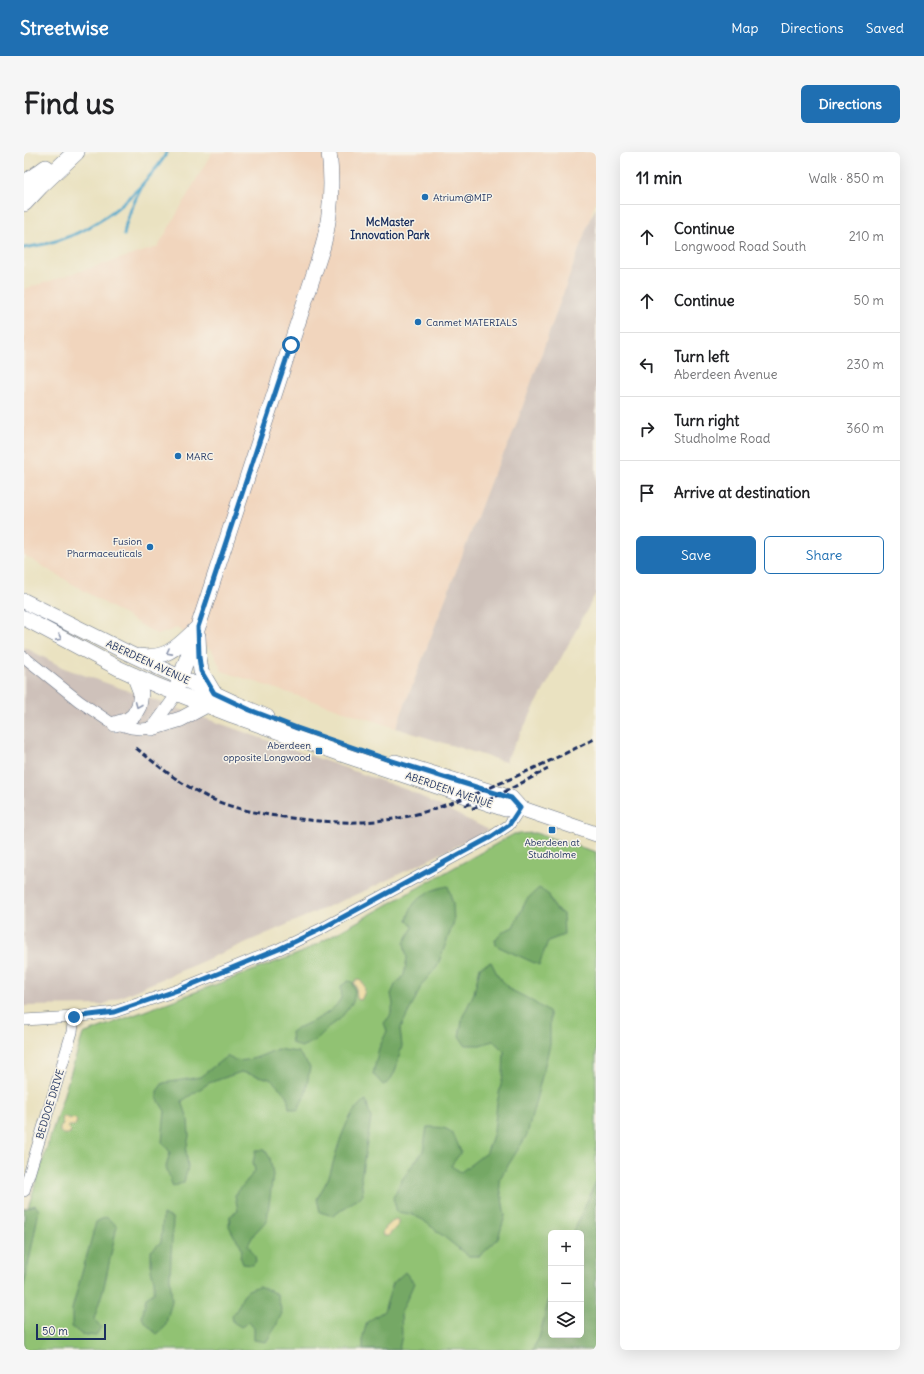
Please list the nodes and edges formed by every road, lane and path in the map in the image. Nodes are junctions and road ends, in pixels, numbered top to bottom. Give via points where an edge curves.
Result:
1 (68, 152) edge
2 (76, 152) edge
3 (329, 152) edge
4 (24, 184) edge
5 (24, 203) edge
6 (24, 601) edge
7 (24, 618) edge
8 (198, 627) junction
9 (128, 653) junction
10 (24, 657) edge
11 (134, 675) junction
12 (180, 678) junction
13 (175, 693) junction
14 (211, 699) junction
15 (115, 724) junction
16 (152, 728) junction
17 (520, 808) junction
18 (596, 834) edge
19 (74, 1017) junction
20 (24, 1020) edge
21 (24, 1190) edge

1 - 4 highway
2 - 5 highway
3 - 8 main road via 331,193 329,222 323,246
6 - 9 main road, ABERDEEN AVENUE
7 -> 11 main road, ABERDEEN AVENUE
8 -> 9 main road via 170,653 154,656
8 - 12 main road
8 - 14 main road via 201,671
9 - 12 main road, ABERDEEN AVENUE
10 - 15 street via 79,701
11 - 13 main road, ABERDEEN AVENUE
11 -> 15 main road via 141,693 139,706 128,720
12 - 13 main road
12 - 14 main road, ABERDEEN AVENUE
13 - 14 main road, ABERDEEN AVENUE
13 - 16 street
14 - 16 main road via 181,719
14 - 17 main road, ABERDEEN AVENUE via 250,710 389,760 511,798
15 - 16 street via 131,728
17 - 18 main road, ABERDEEN AVENUE
17 - 19 street via 509,825 491,837 279,949 178,990 114,1012
19 - 20 street
19 - 21 street, BEDDOE DRIVE via 72,1032

